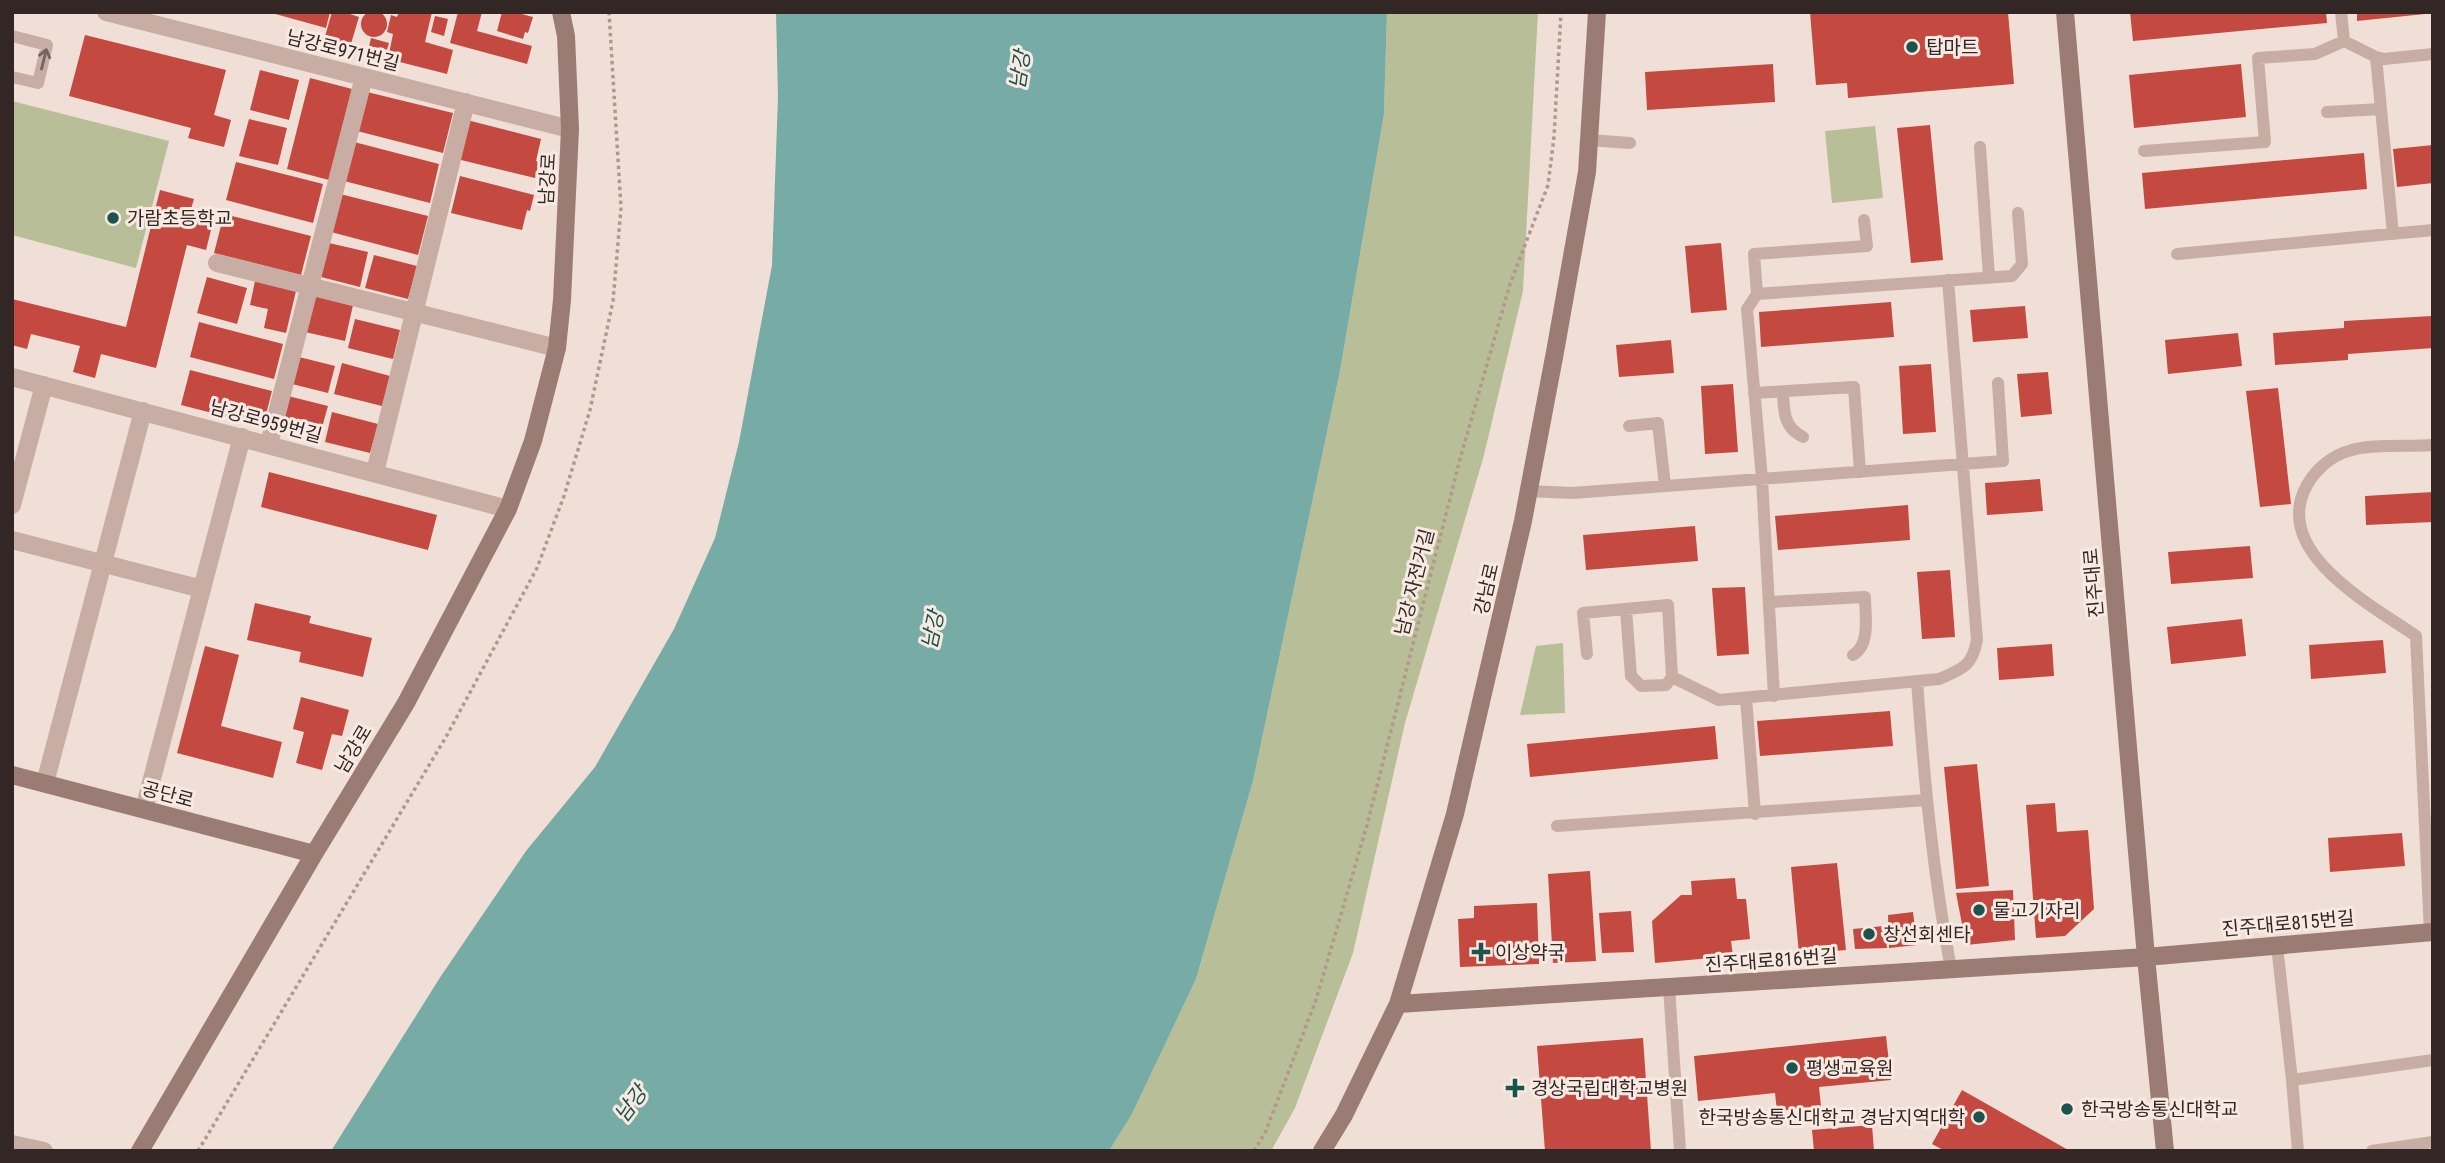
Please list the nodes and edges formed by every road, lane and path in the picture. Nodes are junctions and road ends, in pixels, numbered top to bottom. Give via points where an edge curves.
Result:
1 (106, 12) edge
2 (561, 12) edge
3 (1561, 12) edge
4 (1597, 12) edge
5 (2065, 12) edge
6 (2341, 12) edge
7 (12, 36) edge
8 (2344, 41) junction
9 (2433, 54) edge
10 (2376, 57) junction
11 (12, 77) edge
12 (365, 77) junction
13 (466, 102) junction
14 (2381, 109) junction
15 (2327, 112) dead end
16 (570, 129) junction
17 (1590, 140) junction
18 (1630, 143) dead end
19 (1980, 147) dead end
20 (2144, 151) dead end
21 (2018, 213) dead end
22 (1864, 220) dead end
23 (2433, 230) edge
24 (2393, 234) junction
25 (2176, 254) dead end
26 (217, 263) dead end
27 (1989, 277) junction
28 (1948, 280) junction
29 (310, 287) junction
30 (1756, 294) junction
31 (414, 313) junction
32 (556, 348) junction
33 (12, 376) edge
34 (1998, 383) dead end
35 (44, 385) junction
36 (1783, 392) junction
37 (1754, 394) junction
38 (143, 411) junction
39 (1629, 426) dead end
40 (242, 437) junction
41 (1803, 437) dead end
42 (269, 444) junction
43 (2433, 445) edge
44 (1964, 464) junction
45 (375, 472) junction
46 (1860, 472) junction
47 (1762, 479) junction
48 (1665, 486) junction
49 (1529, 491) junction
50 (12, 505) edge
51 (508, 509) junction
52 (12, 540) edge
53 (103, 563) junction
54 (202, 589) junction
55 (1769, 602) junction
56 (1626, 610) junction
57 (1587, 654) dead end
58 (1853, 655) dead end
59 (1672, 677) junction
60 (1917, 681) junction
61 (1774, 696) junction
62 (1746, 698) junction
63 (12, 775) edge
64 (45, 783) junction
65 (1926, 800) junction
66 (144, 809) junction
67 (1755, 814) junction
68 (1557, 826) dead end
69 (314, 854) junction
70 (2431, 932) edge
71 (2277, 946) junction
72 (2146, 957) junction
73 (1951, 969) junction
74 (1669, 987) junction
75 (1398, 1004) junction
76 (2433, 1060) edge
77 (2292, 1080) junction
78 (2433, 1142) edge
79 (12, 1144) edge
80 (44, 1151) edge
81 (140, 1151) edge
82 (1254, 1151) edge
83 (1322, 1151) edge
84 (1680, 1151) edge
85 (2165, 1151) edge
86 (2298, 1151) edge
87 (2372, 1151) edge

1 - 12 street, 남강로971번길
2 - 16 street, 남강로
3 - 82 path, 남강 자전거길 via 1548,185 1510,284 1460,459 1367,825 1316,1000
4 - 17 street, 강남로
5 - 72 street, 진주대로
6 - 8 lane
11 -> 7 lane via 37,83 47,44
8 - 10 lane
8 - 20 lane via 2315,54 2258,58 2265,142
9 - 10 lane
10 - 14 lane
12 - 13 street, 남강로971번길
12 - 29 street
13 - 16 street, 남강로971번길
13 - 31 street
14 - 15 lane
14 - 24 lane
16 - 32 street, 남강로
17 - 18 lane
17 - 49 street, 강남로
19 - 27 lane
21 - 27 lane via 2022,264 2012,276
22 - 30 lane via 1867,246 1754,254
23 - 24 lane
24 - 25 lane
26 - 29 street
27 - 28 lane
28 - 30 lane
28 - 44 lane
29 - 31 street
29 - 42 street
30 - 37 lane via 1747,309
31 - 32 street
31 - 45 street
32 - 51 street, 남강로 via 533,441
33 - 35 street, 남강로959번길
34 - 44 lane via 2003,461
35 - 38 street, 남강로959번길
35 - 50 street
36 - 37 lane
36 - 41 lane via 1784,417
36 - 46 lane via 1854,387
37 - 47 lane
38 - 40 street, 남강로959번길
38 - 53 street
39 - 48 lane via 1658,424
40 - 42 street, 남강로959번길
40 - 54 street
42 - 45 street, 남강로959번길
43 - 70 lane via 2352,449 2326,462 2308,482 2298,505 2306,545 2325,569 2416,636
44 - 46 lane
44 - 60 lane via 1975,653 1963,668 1939,679
45 - 51 street, 남강로959번길
46 - 47 lane
47 - 48 lane
47 - 55 lane
48 - 49 lane via 1572,493
49 - 75 street, 강남로 via 1454,814
51 - 69 street, 남강로 via 406,703
52 - 53 street
53 - 54 street
53 - 64 street
54 - 66 street
55 - 58 lane via 1865,597 1863,645
55 - 61 lane
56 - 57 lane via 1583,613
56 - 59 lane via 1631,676 1641,686 1666,685
56 - 59 lane via 1668,604
59 - 62 lane via 1719,700
60 - 61 lane
60 - 65 lane
61 - 62 lane
62 - 67 lane
63 - 64 street, 공단로
64 - 66 street, 공단로
65 - 67 lane
65 - 73 lane
66 - 69 street, 공단로
67 - 68 lane
69 - 81 street, 남강로
70 - 71 street, 진주대로815번길
71 - 72 street, 진주대로815번길
71 - 77 lane
72 - 73 street, 진주대로816번길
72 - 85 street, 진주대로
73 - 74 street, 진주대로816번길
74 - 75 street, 진주대로816번길
74 - 84 lane
75 - 83 street, 강남로 via 1345,1115
76 - 77 lane
77 - 86 lane
78 - 87 lane
79 - 80 street

